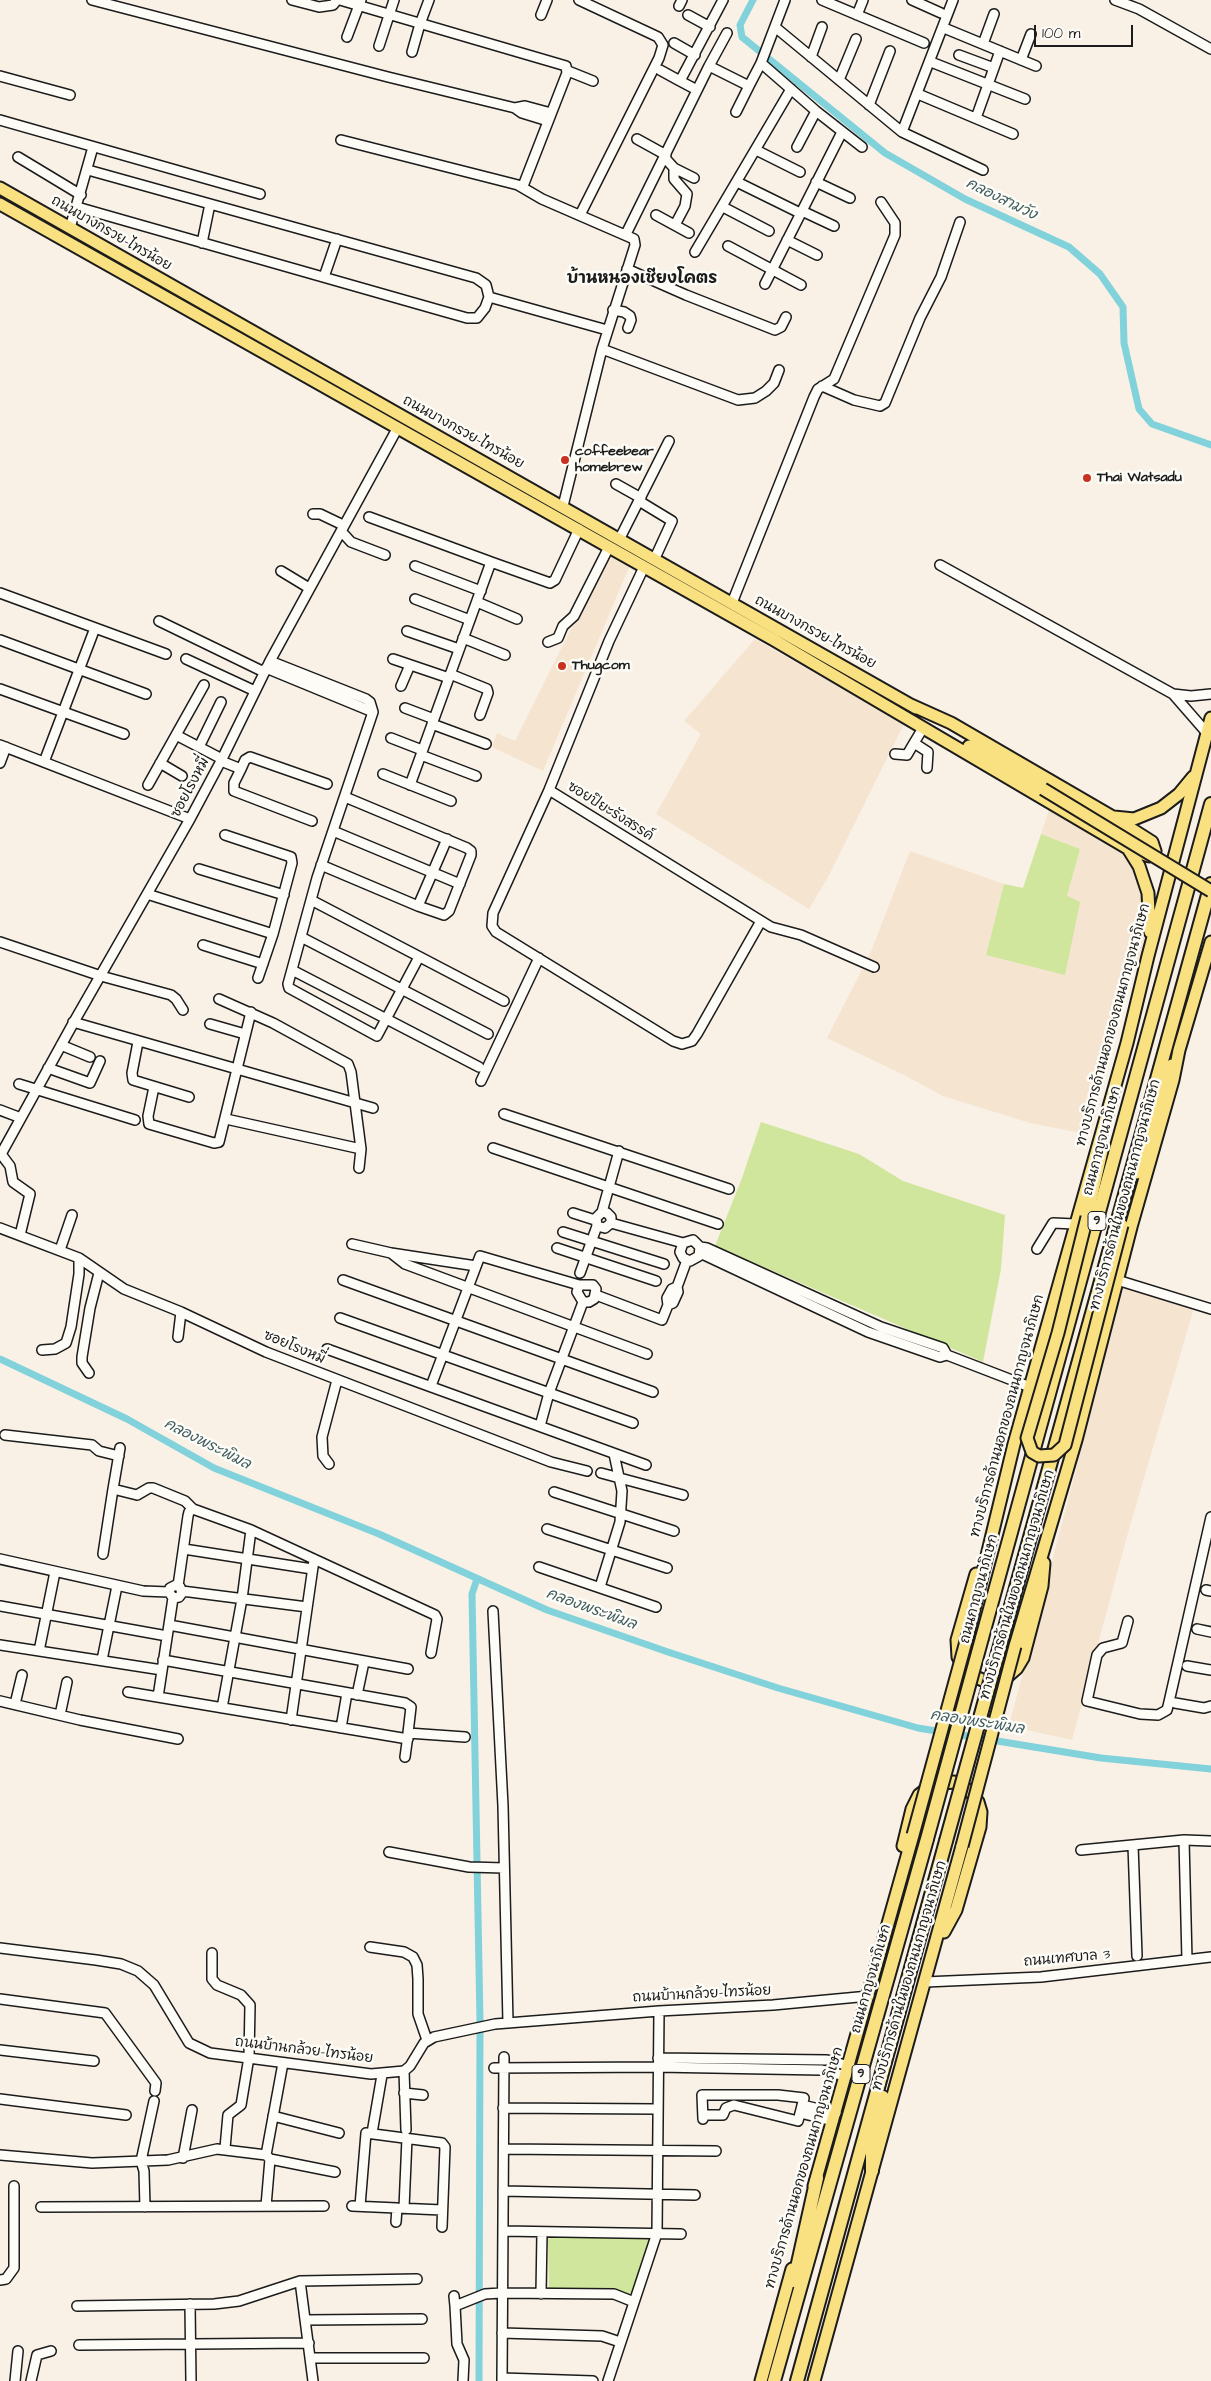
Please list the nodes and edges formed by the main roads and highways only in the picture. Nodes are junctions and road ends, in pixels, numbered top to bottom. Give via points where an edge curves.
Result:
1 (0, 188) edge
2 (0, 204) edge
3 (39, 210) junction
4 (32, 223) junction
5 (911, 705) junction
6 (900, 713) junction
7 (1211, 718) edge
8 (1198, 769) junction
9 (1044, 787) junction
10 (1211, 804) edge
11 (1111, 816) junction
12 (1129, 849) junction
13 (1211, 885) edge
14 (1211, 890) edge
15 (1211, 942) edge
16 (1148, 956) junction
17 (1211, 970) edge
18 (1200, 983) junction
19 (1179, 1050) junction
20 (1111, 1100) junction
21 (1046, 1539) junction
22 (989, 1544) junction
23 (884, 1940) junction
24 (935, 1950) junction
25 (888, 2053) junction
26 (872, 2171) junction
27 (817, 2178) junction
28 (794, 2308) junction
29 (761, 2381) edge
30 (774, 2381) edge
31 (797, 2381) edge
32 (814, 2381) edge

1 - 3 main road, ถนนบางกรวย-ไทรน้อย
2 - 4 main road, ถนนบางกรวย-ไทรน้อย
3 - 4 main road
3 - 5 main road, ถนนบางกรวย-ไทรน้อย
4 - 6 main road, ถนนบางกรวย-ไทรน้อย
5 - 9 main road
5 - 11 main road via 951,723
6 - 9 main road
6 - 12 main road
7 - 8 main road, ทางบริการด้านนอกของถนนกาญจนาภิเษก
8 - 11 main road via 1179,794 1161,808 1134,819
8 - 16 main road, ทางบริการด้านนอกของถนนกาญจนาภิเษก
9 - 13 main road
9 - 14 main road, bridge
10 - 28 highway, ถนนกาญจนาภิเษก / 9, bridge via 927,1839
11 - 12 main road via 1152,842 1155,851 1149,856
12 - 16 main road via 1148,892
13 - 25 highway, 9, bridge
15 - 18 main road, ทางบริการด้านในของถนนกาญจนาภิเษก
16 - 20 main road, ทางบริการด้านนอกของถนนกาญจนาภิเษก
17 - 18 main road
18 - 19 main road, ทางบริการด้านในของถนนกาญจนาภิเษก
19 - 20 main road, bridge via 1164,1082 1122,1225 1065,1445 1054,1455 1040,1456 1032,1452 1027,1438 1087,1217
19 - 21 main road, ทางบริการด้านในของถนนกาญจนาภิเษก via 1174,1080
20 - 22 main road, ทางบริการด้านนอกของถนนกาญจนาภิเษก
21 - 22 main road via 1042,1586 1023,1658 1009,1675 985,1681 964,1669 958,1658 957,1640 974,1579
21 - 24 main road, ทางบริการด้านในของถนนกาญจนาภิเษก, bridge
22 - 23 main road, ทางบริการด้านนอกของถนนกาญจนาภิเษก, bridge via 968,1634
23 - 24 main road via 889,1900 912,1809 919,1794 933,1784 954,1782 965,1787 978,1802 980,1827 956,1910
23 - 27 main road, ทางบริการด้านนอกของถนนกาญจนาภิเษก
24 - 26 main road, ทางบริการด้านในของถนนกาญจนาภิเษก
25 - 26 highway via 886,2086 872,2151
25 - 31 highway, 9
26 - 32 main road, ทางบริการด้านในของถนนกาญจนาภิเษก
27 - 28 highway via 793,2285
27 - 29 main road, ทางบริการด้านนอกของถนนกาญจนาภิเษก
28 - 30 highway, ถนนกาญจนาภิเษก / 9

